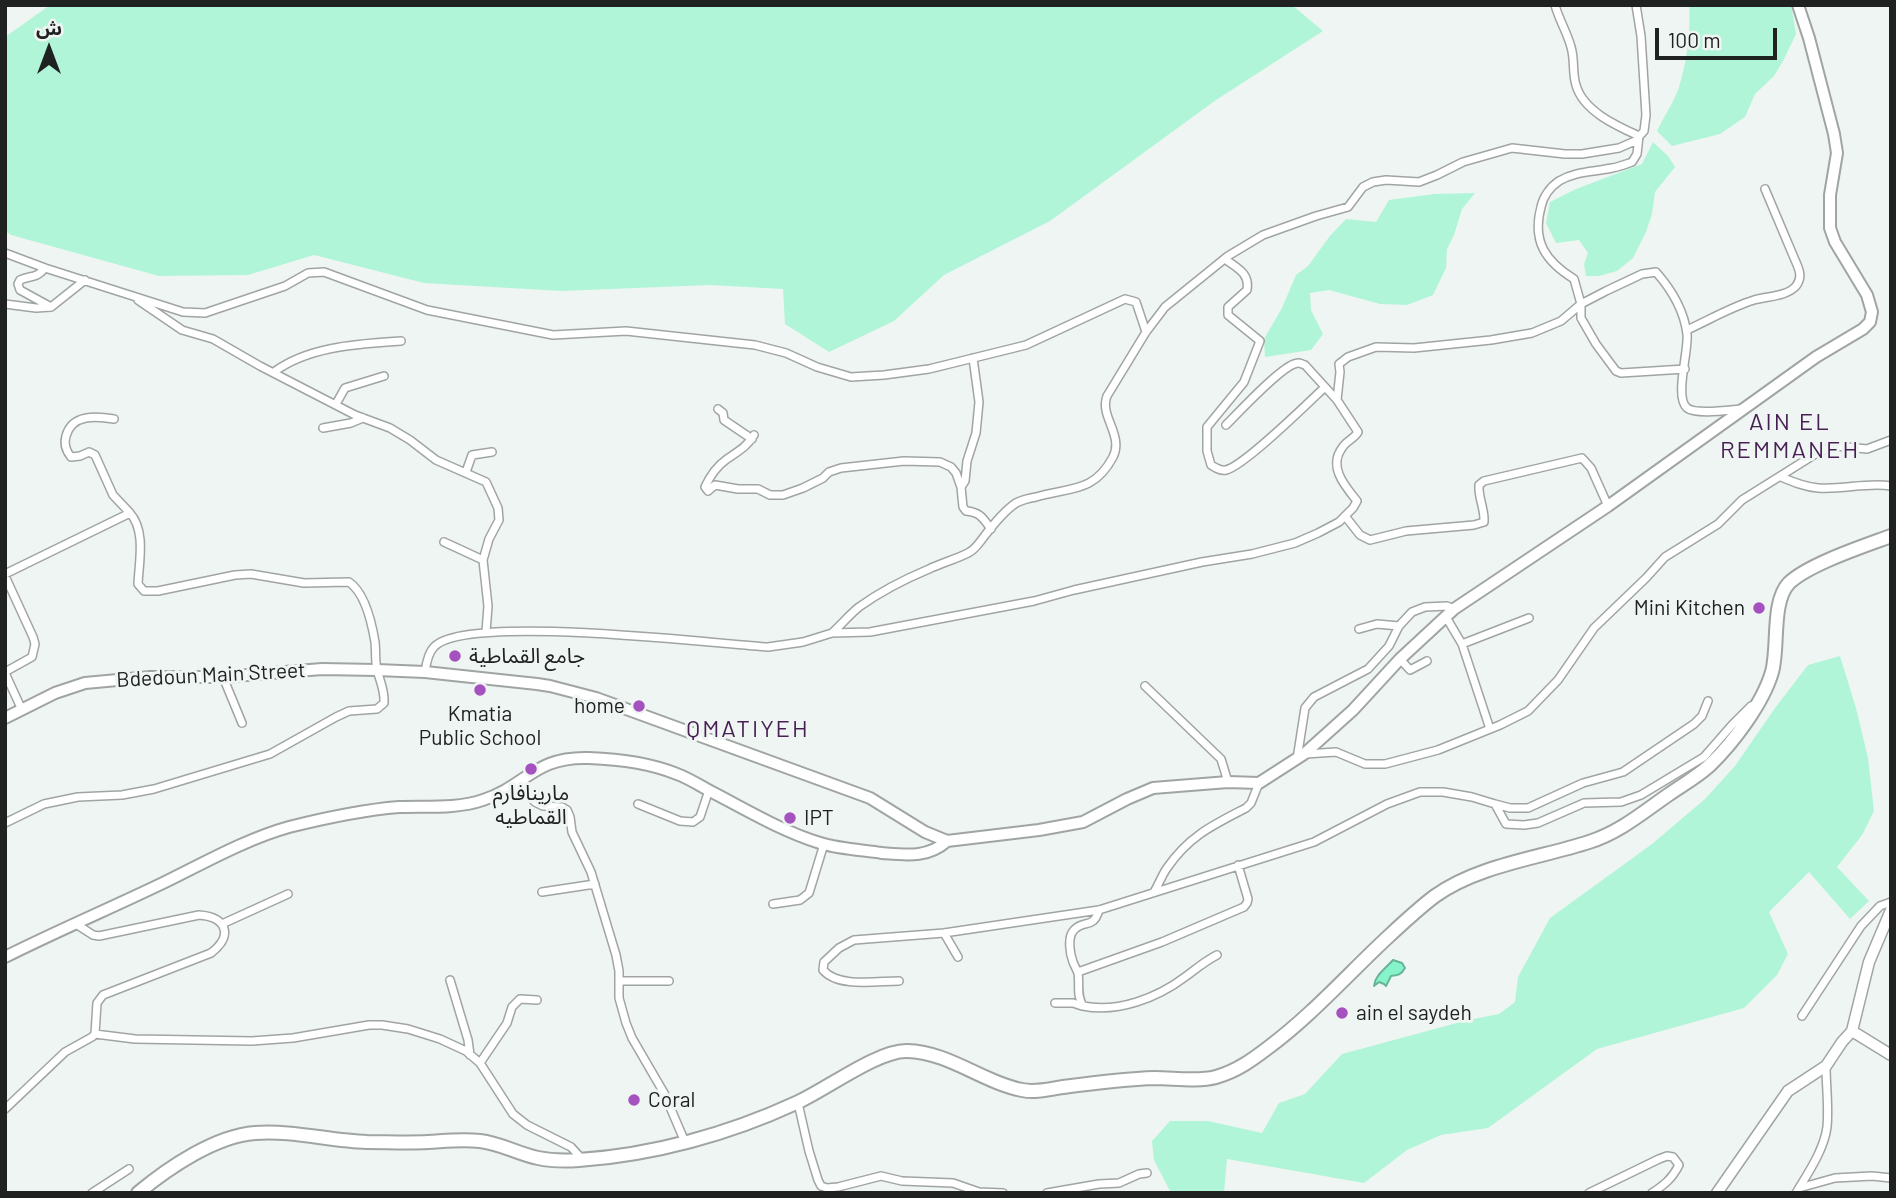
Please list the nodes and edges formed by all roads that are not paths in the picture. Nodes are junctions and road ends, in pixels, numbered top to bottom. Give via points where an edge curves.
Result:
1 (1555, 5) edge
2 (1636, 5) edge
3 (1798, 5) edge
4 (1639, 136) junction
5 (1765, 189) dead end
6 (5, 253) edge
7 (1224, 259) junction
8 (45, 268) junction
9 (85, 280) junction
10 (132, 296) junction
11 (5, 304) edge
12 (1581, 304) junction
13 (51, 307) junction
14 (1687, 330) junction
15 (1146, 331) junction
16 (401, 341) dead end
17 (973, 358) junction
18 (1685, 369) junction
19 (274, 372) junction
20 (384, 376) dead end
21 (1325, 387) junction
22 (1337, 400) junction
23 (336, 404) junction
24 (1745, 409) junction
25 (718, 410) dead end
26 (363, 418) junction
27 (114, 419) dead end
28 (1226, 425) dead end
29 (323, 428) dead end
30 (1891, 440) edge
31 (492, 452) dead end
32 (466, 472) junction
33 (1781, 477) junction
34 (1891, 486) edge
35 (961, 487) junction
36 (1608, 506) junction
37 (130, 513) junction
38 (1345, 516) junction
39 (990, 529) junction
40 (1891, 536) edge
41 (444, 541) dead end
42 (483, 560) junction
43 (5, 575) edge
44 (1450, 613) junction
45 (1529, 618) dead end
46 (1399, 626) junction
47 (1359, 629) dead end
48 (486, 632) junction
49 (832, 633) junction
50 (1462, 644) junction
51 (1400, 659) junction
52 (1427, 661) dead end
53 (377, 670) junction
54 (5, 672) edge
55 (425, 672) junction
56 (223, 677) junction
57 (1145, 685) dead end
58 (1759, 699) junction
59 (1708, 701) dead end
60 (22, 710) junction
61 (5, 718) edge
62 (242, 723) dead end
63 (1490, 729) junction
64 (1300, 757) junction
65 (518, 781) junction
66 (1228, 782) junction
67 (1259, 783) junction
68 (709, 790) junction
69 (638, 804) dead end
70 (1496, 804) junction
71 (5, 823) edge
72 (947, 841) junction
73 (824, 844) junction
74 (1238, 865) junction
75 (595, 884) junction
76 (542, 892) dead end
77 (1154, 892) junction
78 (288, 894) dead end
79 (1891, 902) edge
80 (773, 904) dead end
81 (1099, 910) junction
82 (1891, 910) edge
83 (76, 925) junction
84 (222, 925) junction
85 (944, 933) junction
86 (1217, 955) dead end
87 (5, 957) edge
88 (958, 957) dead end
89 (1078, 972) junction
90 (450, 979) dead end
91 (619, 981) junction
92 (669, 981) dead end
93 (899, 981) dead end
94 (537, 1000) dead end
95 (1055, 1003) dead end
96 (1083, 1006) junction
97 (1801, 1016) dead end
98 (1852, 1031) junction
99 (95, 1034) junction
100 (470, 1055) junction
101 (1891, 1055) edge
102 (480, 1063) junction
103 (1826, 1066) junction
104 (798, 1103) junction
105 (5, 1109) edge
106 (685, 1142) junction
107 (583, 1160) junction
108 (129, 1169) dead end
109 (1147, 1173) dead end
110 (1891, 1178) edge
111 (1798, 1190) edge
112 (92, 1193) edge
113 (138, 1193) edge
114 (1003, 1193) edge
115 (1047, 1193) edge
116 (1589, 1193) edge
117 (1652, 1193) edge
118 (1717, 1193) edge

1 - 4 street via 1575,61 1577,90 1595,111
2 - 4 street via 1646,115
3 - 24 main road via 1837,153 1830,228 1867,295 1870,322
4 - 7 street via 1631,144 1599,153 1511,148 1462,162 1419,182 1373,182 1363,187 1348,207 1263,235
4 - 12 street via 1632,162 1573,175 1543,198 1537,223 1541,245 1559,269 1574,279
5 - 14 street via 1800,279 1794,289 1753,300
6 - 8 street
7 - 15 street via 1165,307
7 - 21 street via 1248,280 1247,290 1227,307 1228,315 1260,341 1244,382 1207,427 1211,465 1229,470
8 - 9 street
8 - 13 street via 18,284 20,290
9 - 10 street
9 - 13 street
10 - 17 street via 183,312 205,313 285,286 308,273 324,272 427,310 553,335 626,331 755,345 851,377 929,369
10 - 19 street via 182,330 213,339
11 - 13 street
12 - 14 street via 1642,274 1656,272 1672,291
12 - 18 street via 1581,318 1616,370
12 - 22 street via 1561,321 1532,333 1413,348 1376,347 1355,354 1339,364
14 - 18 street
15 - 17 street via 1136,302 1125,299 1026,345
15 - 39 street via 1105,401 1116,447 1096,481 1017,503
16 - 19 street via 336,347
17 - 35 street via 979,402
18 - 24 street via 1681,388 1687,408
19 - 23 street
20 - 23 street via 345,388
21 - 22 street
21 - 28 street via 1305,365 1292,365
22 - 38 street via 1358,432 1337,459 1340,478 1357,501
23 - 26 street
24 - 36 main road
25 - 35 street via 724,420 753,437 715,470 705,487 708,491 715,485 783,495 841,468 904,461 940,462 951,467
26 - 29 street
26 - 32 street via 390,428 436,460
27 - 37 street via 96,416 76,421 65,441 71,457 95,455 113,495
30 - 33 street via 1867,449 1836,446
31 - 32 street via 472,455
32 - 42 street via 486,482 498,508 499,520
33 - 34 street via 1819,488
33 - 63 street via 1665,557 1594,628 1558,680 1528,711
35 - 39 street via 963,507 984,519
36 - 38 street via 1582,458 1483,481 1478,494 1484,522 1474,525 1406,531 1370,540
36 - 44 main road
37 - 43 street
37 - 53 street via 138,526 138,584 144,591 251,574 304,583 353,584 371,625
38 - 49 street via 1307,538 1252,554 870,632
39 - 49 street via 977,547 878,595
40 - 58 main road via 1811,569 1784,589 1776,653
41 - 42 street
42 - 48 street
43 - 54 street via 35,644 32,657
44 - 46 street via 1447,606 1425,607 1412,612
44 - 50 street
44 - 51 main road
45 - 50 street
46 - 47 street via 1377,624
46 - 64 street via 1389,646 1368,669 1314,697 1305,708
48 - 49 street via 548,631 768,647
48 - 55 street via 440,643
50 - 63 street
51 - 52 street via 1410,670
51 - 64 main road via 1353,710
53 - 55 main road, Bdedoun Main Street
53 - 56 main road, Bdedoun Main Street
53 - 71 street via 385,697 382,706 336,717 270,754 154,789 44,804
54 - 60 street
55 - 72 main road, Bdedoun Main Street via 550,686 596,698 870,798
56 - 60 main road, Bdedoun Main Street via 85,683
56 - 62 street
57 - 66 street via 1221,759
58 - 70 street via 1704,757 1641,795 1621,802 1584,803 1524,825 1506,824
58 - 104 main road via 1741,730 1713,762 1627,825 1594,841 1461,881 1435,896 1295,1028 1244,1066 1211,1079 1152,1078 1028,1091 938,1056 907,1051 887,1055
59 - 70 street via 1694,724 1623,772 1583,783 1528,808
60 - 61 main road, Bdedoun Main Street
63 - 64 street via 1385,764 1364,764 1336,752
64 - 67 main road
65 - 68 main road via 551,762 587,758 662,769
65 - 75 street via 535,802 567,810
65 - 83 main road via 473,803 364,811 287,828
66 - 67 main road
66 - 72 main road via 1153,788 1083,822
67 - 77 street via 1246,808 1200,832 1185,846
68 - 69 street via 700,817 690,823
68 - 73 main road
70 - 74 street via 1443,792 1420,792 1314,842
72 - 73 main road via 926,854
73 - 80 street via 809,894
74 - 77 street
74 - 89 street via 1248,899 1244,907
75 - 76 street
75 - 91 street
77 - 81 street
78 - 84 street
79 - 97 street via 1880,906 1861,926
81 - 85 street
81 - 89 street via 1093,923 1080,926 1071,936
82 - 98 street via 1869,962
83 - 84 street via 99,936 199,915 211,916
83 - 87 main road
84 - 99 street via 223,939 211,953 103,995 97,1003
85 - 88 street
85 - 93 street via 854,940 824,962 823,970 835,979
86 - 96 street via 1138,1002
89 - 96 street
90 - 100 street
91 - 92 street
91 - 106 street via 619,999 632,1038 664,1093
94 - 102 street via 520,999
95 - 96 street
98 - 101 street
98 - 103 street
99 - 100 street via 252,1041 382,1025 440,1039
99 - 105 street via 53,1061
100 - 102 street
102 - 107 street via 513,1114 570,1147
103 - 111 street via 1827,1128
103 - 118 street via 1788,1091
104 - 106 main road
104 - 114 street via 821,1186 838,1187 881,1176
106 - 107 main road
107 - 113 main road via 541,1159 479,1141 344,1142 256,1133 193,1155
108 - 112 street
109 - 115 street via 1119,1183
110 - 111 street via 1835,1178
116 - 117 street via 1673,1157 1679,1165 1674,1174

